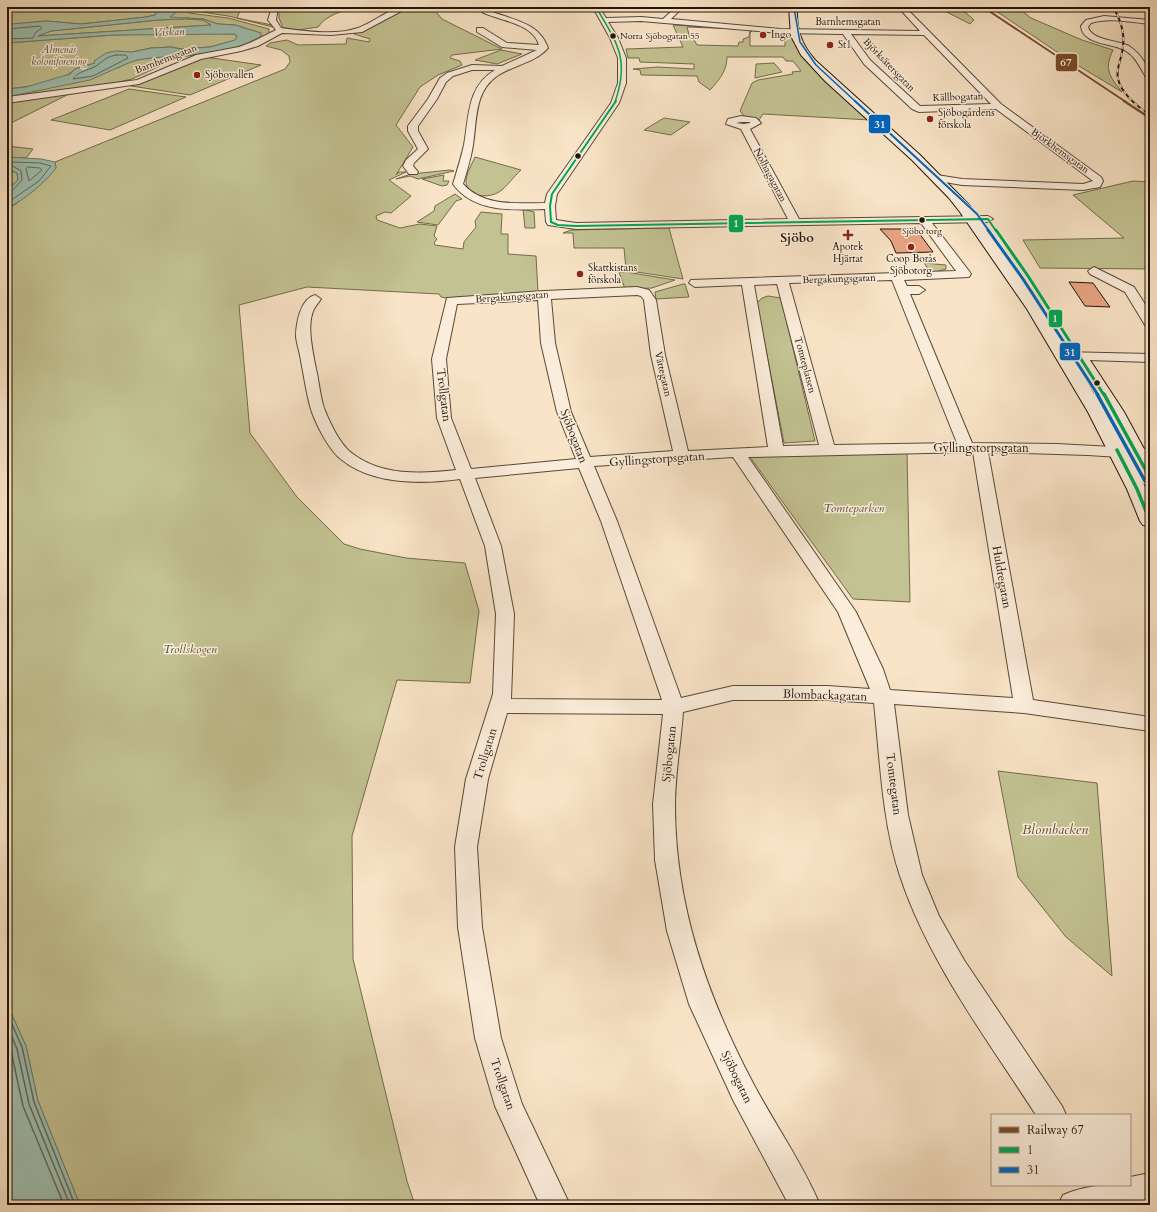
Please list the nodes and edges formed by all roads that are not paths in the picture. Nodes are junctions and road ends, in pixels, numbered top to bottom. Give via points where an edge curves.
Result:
1 (276, 7) edge
2 (406, 7) edge
3 (487, 7) edge
4 (549, 7) edge
5 (680, 7) edge
6 (793, 7) edge
7 (800, 7) edge
8 (901, 7) edge
9 (596, 8) edge
10 (602, 20) junction
11 (665, 21) junction
12 (1150, 22) edge
13 (282, 30) junction
14 (480, 30) dead end
15 (799, 32) junction
16 (846, 33) junction
17 (927, 33) junction
18 (544, 48) junction
19 (503, 69) junction
20 (1150, 77) edge
21 (7, 100) edge
22 (998, 106) junction
23 (919, 109) joint
24 (744, 127) dead end
25 (413, 172) dead end
26 (937, 178) junction
27 (950, 180) junction
28 (550, 206) junction
29 (980, 220) junction
30 (925, 221) junction
31 (796, 223) junction
32 (1094, 271) dead end
33 (897, 277) junction
34 (748, 282) junction
35 (695, 283) dead end
36 (789, 289) junction
37 (919, 290) dead end
38 (645, 292) joint
39 (900, 294) junction
40 (544, 295) junction
41 (315, 299) dead end
42 (451, 301) joint
43 (1150, 322) edge
44 (1062, 356) junction
45 (1080, 356) junction
46 (1150, 358) edge
47 (973, 447) junction
48 (828, 449) junction
49 (776, 451) junction
50 (738, 453) junction
51 (1135, 454) edge
52 (682, 456) junction
53 (584, 464) junction
54 (467, 474) junction
55 (1150, 478) edge
56 (1150, 521) edge
57 (883, 697) junction
58 (500, 706) junction
59 (1024, 706) junction
60 (674, 707) junction
61 (1150, 724) edge
62 (1051, 1114) edge
63 (1150, 1187) edge
64 (1103, 1191) edge
65 (555, 1205) edge
66 (805, 1205) edge
67 (1073, 1205) edge

1 - 13 street via 272,20 277,29
2 - 13 street via 351,32
3 - 18 street via 484,11 489,14 537,33 543,41
4 - 9 street
5 - 11 street
6 - 15 street via 792,21
7 - 15 street
8 - 17 street, Björkhemsgatan
9 - 10 street
10 - 11 street, Barnhemsgatan
10 - 28 street via 614,38 622,58 622,83 615,103 552,194
11 - 15 street, Barnhemsgatan
12 - 20 street via 1100,18 1088,21 1085,29 1096,38 1130,50
13 - 21 street, Barnhemsgatan via 241,50 199,57 139,82
14 - 18 street via 505,45
15 - 16 street, Barnhemsgatan
15 - 26 street via 800,47 815,64
15 - 27 street via 812,51 836,76
16 - 17 street, Barnhemsgatan
16 - 23 street, Björksätersgatan via 867,62
17 - 22 street, Björkhemsgatan
18 - 19 street
19 - 25 street via 481,66 455,73 442,81 413,126 423,149 409,162 408,166
19 - 28 street via 488,80 477,97 470,115 469,143 458,184 464,192 479,201 505,205
22 - 23 street, Källbogatan
22 - 27 street, Björkhemsgatan via 1096,177 1098,183 1083,187
24 - 31 street, Nolhagagatan
26 - 27 street, Björkhemsgatan
26 - 29 street via 965,209
27 - 29 street via 982,210
28 - 31 street via 551,222 558,225
29 - 30 street
29 - 44 street
29 - 45 street via 1028,276
30 - 31 street
30 - 33 street, Bergakungsgatan via 968,279
32 - 43 street via 1130,290
33 - 36 street, Bergakungsgatan
33 - 39 street, Huldregatan
34 - 35 street, Bergakungsgatan
34 - 36 street, Bergakungsgatan
34 - 49 street
36 - 48 street, Tomteplatsen
37 - 39 street
38 - 40 street, Bergakungsgatan
38 - 52 street, Vättegatan via 650,300 658,355
39 - 47 street, Huldregatan
40 - 42 street, Bergakungsgatan
40 - 53 street, Sjöbogatan via 548,343 564,412
41 - 54 street, Gyllingstorpsgatan via 307,310 303,337 316,407 336,445 347,457 366,468 393,475 419,478
42 - 54 street, Trollgatan via 439,359 444,418
44 - 45 street
44 - 51 street via 1097,412
45 - 46 street
45 - 51 street via 1115,412
47 - 48 street, Gyllingstorpsgatan
47 - 51 street, Gyllingstorpsgatan
47 - 59 street, Huldregatan
48 - 49 street, Gyllingstorpsgatan
49 - 50 street, Gyllingstorpsgatan
50 - 52 street, Gyllingstorpsgatan
50 - 57 street, Tomtegatan via 846,612 873,669
51 - 55 street
51 - 56 street via 1137,489
52 - 53 street, Gyllingstorpsgatan
53 - 54 street, Gyllingstorpsgatan
53 - 60 street, Sjöbogatan via 609,521
54 - 58 street, Trollgatan via 493,546 505,614 503,694
57 - 59 street, Blombackagatan
57 - 60 street, Blombackagatan via 828,693 733,693
57 - 62 street, Tomtegatan via 897,815 911,875 928,919 955,968
58 - 60 street, Blombackagatan
58 - 65 street, Trollgatan via 476,779 466,846 470,927 488,1038 509,1106
59 - 61 street, Blombackagatan
60 - 66 street, Sjöbogatan via 664,804 666,860 679,931 702,1004 743,1091
63 - 64 street
64 - 67 street

